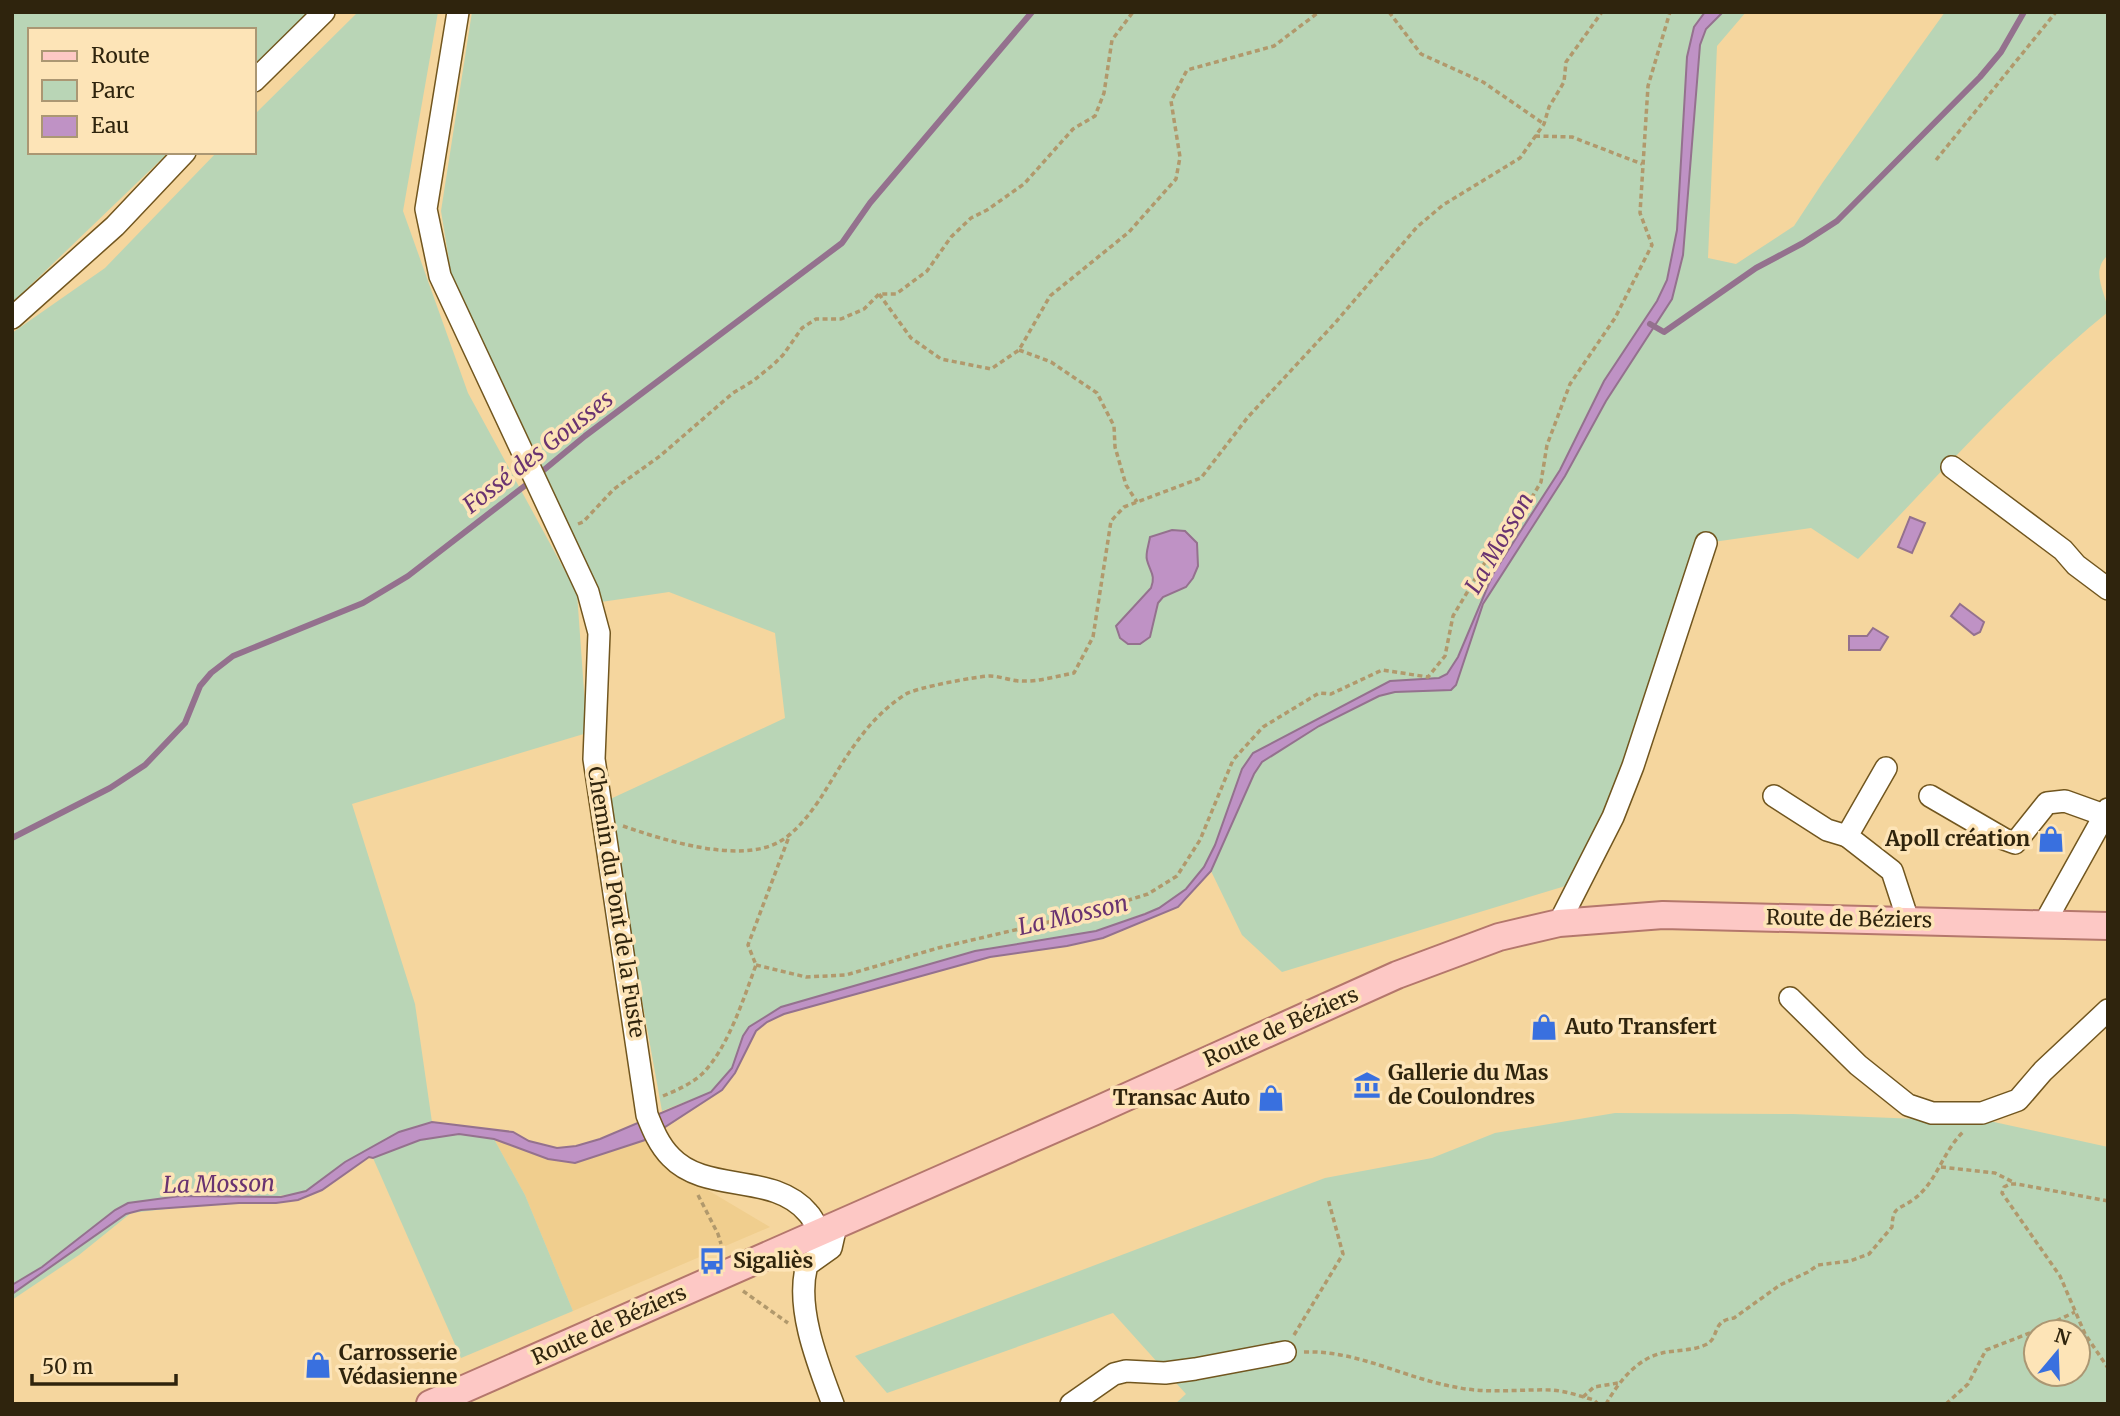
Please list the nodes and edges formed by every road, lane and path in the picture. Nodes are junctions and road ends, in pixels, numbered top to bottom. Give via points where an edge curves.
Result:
1 (324, 12) edge
2 (458, 12) edge
3 (1133, 12) edge
4 (1319, 12) edge
5 (1389, 12) edge
6 (1602, 12) edge
7 (1670, 12) edge
8 (2056, 12) edge
9 (256, 78) edge
10 (1544, 124) junction
11 (1535, 136) junction
12 (183, 154) edge
13 (1936, 160) dead end
14 (1642, 164) junction
15 (879, 294) junction
16 (12, 317) edge
17 (1019, 349) junction
18 (1952, 467) dead end
19 (1137, 502) junction
20 (561, 532) junction
21 (1706, 543) dead end
22 (2108, 589) edge
23 (1886, 768) dead end
24 (1774, 796) dead end
25 (1930, 796) dead end
26 (2106, 812) edge
27 (601, 818) junction
28 (790, 833) junction
29 (1847, 836) junction
30 (1908, 920) junction
31 (1559, 923) junction
32 (2044, 924) junction
33 (2107, 932) edge
34 (756, 965) junction
35 (1790, 998) dead end
36 (2108, 1010) edge
37 (647, 1110) junction
38 (1982, 1113) junction
39 (1941, 1167) junction
40 (689, 1171) junction
41 (2017, 1184) junction
42 (1328, 1199) dead end
43 (2108, 1201) edge
44 (828, 1229) junction
45 (721, 1244) dead end
46 (739, 1286) dead end
47 (2075, 1311) junction
48 (811, 1337) junction
49 (1284, 1352) junction
50 (2108, 1368) edge
51 (1618, 1382) junction
52 (1583, 1397) junction
53 (430, 1404) edge
54 (832, 1404) edge
55 (1071, 1404) edge
56 (1598, 1404) edge
57 (1606, 1404) edge
58 (1946, 1404) edge

1 - 9 street
2 - 20 street, Chemin du Pont de la Fuste via 426,209 440,276
3 - 15 path via 1112,40 1104,93 1095,116 1073,129 1024,184 971,218 927,271 896,294
4 - 17 path via 1274,46 1188,70 1171,101 1180,157 1176,179 1129,232 1050,296
5 - 10 path via 1421,54 1483,82
6 - 10 path via 1566,62 1564,82
7 - 14 path via 1647,86
8 - 13 path
10 - 11 path
11 - 14 path via 1572,137
11 - 19 path via 1520,159 1443,205 1417,227 1248,416 1201,478
12 - 16 street via 115,226
14 - 34 path via 1640,213 1652,245 1615,318 1570,384 1548,445 1541,482 1520,517 1499,539 1453,616 1445,656 1428,677 1382,670 1331,694 1319,693 1263,727 1233,760 1200,840 1177,876 1148,894 846,975 806,977
15 - 17 path via 911,338 941,359 991,369
15 - 20 path via 864,309 841,319 816,319 802,328 783,355 754,381 614,489 583,522
17 - 19 path via 1051,362 1097,393 1114,426 1126,485
18 - 22 street
19 - 28 path via 1124,507 1111,521 1093,637 1074,673 1023,681 989,676 908,692 850,749 823,795
20 - 27 street, Chemin du Pont de la Fuste via 588,592 598,633 594,759
21 - 31 street via 1618,804
23 - 29 street
24 - 29 street via 1827,830
25 - 26 street via 2015,843 2047,803 2065,801
26 - 32 street
27 - 28 path via 712,850 748,850 777,843
27 - 37 street, Chemin du Pont de la Fuste
28 - 34 path via 748,946
29 - 30 street via 1892,871
30 - 31 main road, Route de Béziers via 1663,915
30 - 32 main road, Route de Béziers
31 - 44 main road, Route de Béziers via 1499,937 1397,975
32 - 33 main road, Route de Béziers
34 - 37 path via 736,1018 713,1060 701,1074
35 - 38 street via 1858,1065 1908,1105 1932,1113
36 - 38 street via 2018,1100
37 - 40 street, Chemin du Pont de la Fuste via 657,1139 671,1158
38 - 39 path via 1950,1145
39 - 41 path via 1995,1174
39 - 51 path via 1915,1199 1892,1215 1892,1227 1869,1254 1818,1265 1734,1318 1726,1318 1704,1346 1659,1353
40 - 44 street via 767,1189
40 - 45 path
41 - 43 path
41 - 47 path via 2004,1187 2005,1200 2060,1276
42 - 49 path via 1343,1254
44 - 48 street via 831,1248 807,1265 804,1273 803,1297
44 - 53 main road, Route de Béziers
46 - 48 path
47 - 50 path
47 - 58 path via 1986,1350 1968,1384
48 - 54 street
49 - 52 path via 1323,1351 1356,1357 1456,1388 1555,1390
49 - 55 street via 1165,1373 1126,1371 1114,1374
51 - 52 path via 1594,1387
51 - 57 path
52 - 56 path

